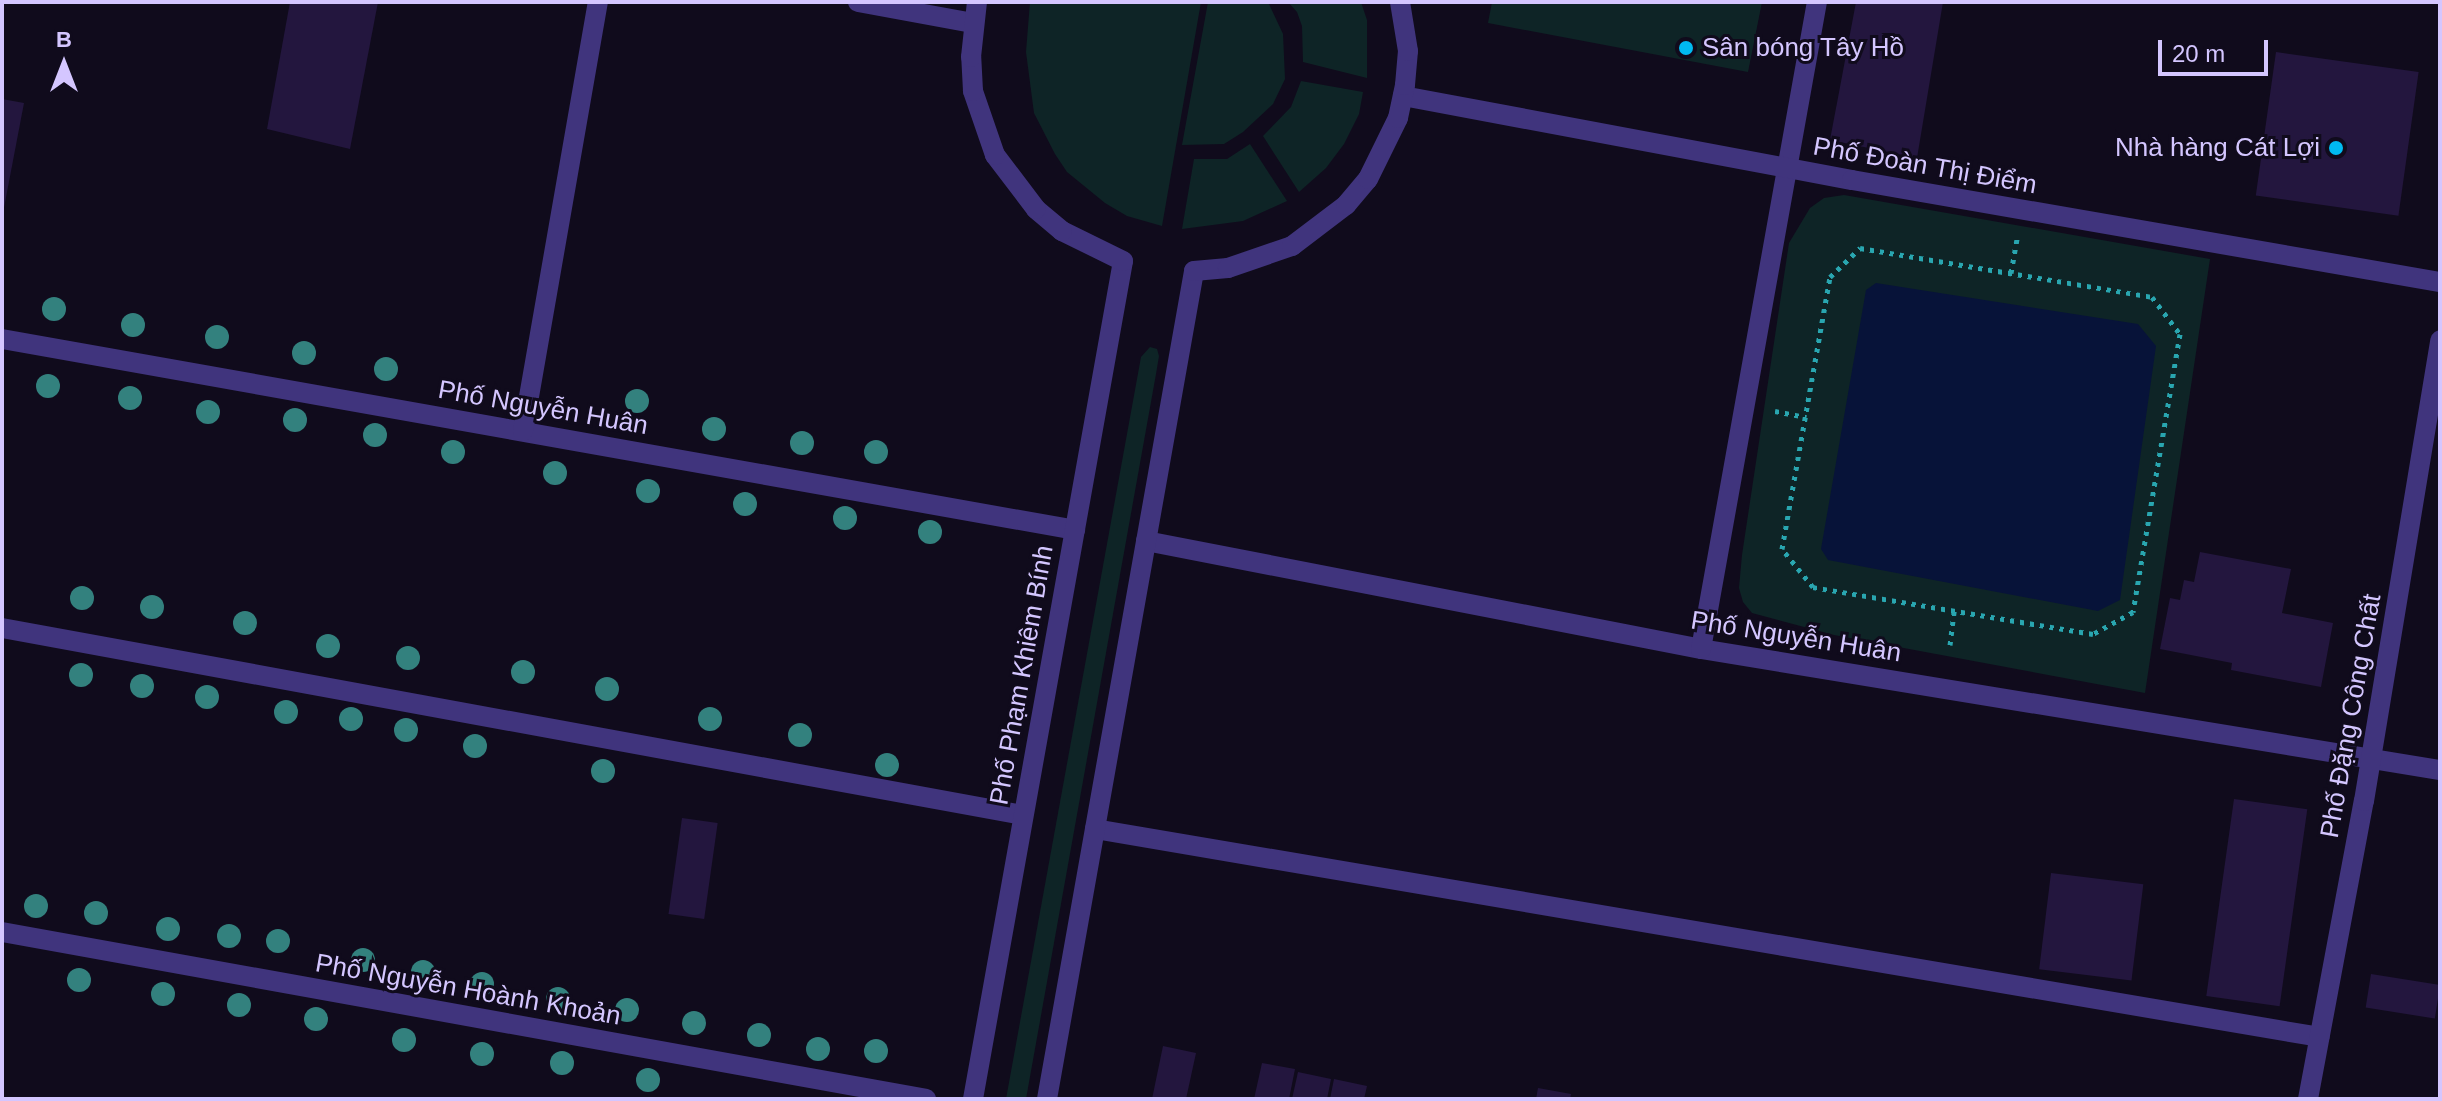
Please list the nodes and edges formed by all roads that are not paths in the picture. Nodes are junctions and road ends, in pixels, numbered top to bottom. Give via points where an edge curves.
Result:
1 (598, 2) edge
2 (858, 2) edge
3 (977, 2) edge
4 (1400, 2) edge
5 (1817, 2) edge
6 (972, 23) junction
7 (1403, 96) junction
8 (1787, 168) junction
9 (2440, 282) edge
10 (2, 339) edge
11 (2440, 340) edge
12 (523, 431) junction
13 (1075, 530) junction
14 (1146, 541) junction
15 (2, 628) edge
16 (1701, 649) junction
17 (2371, 758) junction
18 (2440, 770) edge
19 (1023, 815) junction
20 (1095, 829) junction
21 (2, 932) edge
22 (2319, 1037) junction
23 (926, 1099) edge
24 (973, 1099) edge
25 (1047, 1099) edge
26 (2308, 1099) edge

1 - 12 street
2 - 6 street
3 - 6 street
4 - 7 street via 1408,51
5 - 8 street
6 - 13 street, Phố Phạm Khiêm Bính via 973,91 995,155 1044,216 1091,248 1123,261
7 - 8 street, Phố Đoàn Thị Điểm
7 - 14 street via 1385,149 1368,179 1321,228 1261,259 1194,271
8 - 9 street, Phố Đoàn Thị Điểm
8 - 16 street
10 - 12 street, Phố Nguyễn Huân
11 - 17 street, Phố Đặng Công Chất
12 - 13 street, Phố Nguyễn Huân
13 - 19 street, Phố Phạm Khiêm Bính
14 - 16 street, Phố Nguyễn Huân
14 - 20 street
15 - 19 street
16 - 17 street, Phố Nguyễn Huân
17 - 18 street, Phố Nguyễn Huân
17 - 22 street, Phố Đặng Công Chất
19 - 24 street, Phố Phạm Khiêm Bính
20 - 22 street
20 - 25 street
21 - 23 street, Phố Nguyễn Hoành Khoản
22 - 26 street, Phố Đặng Công Chất

